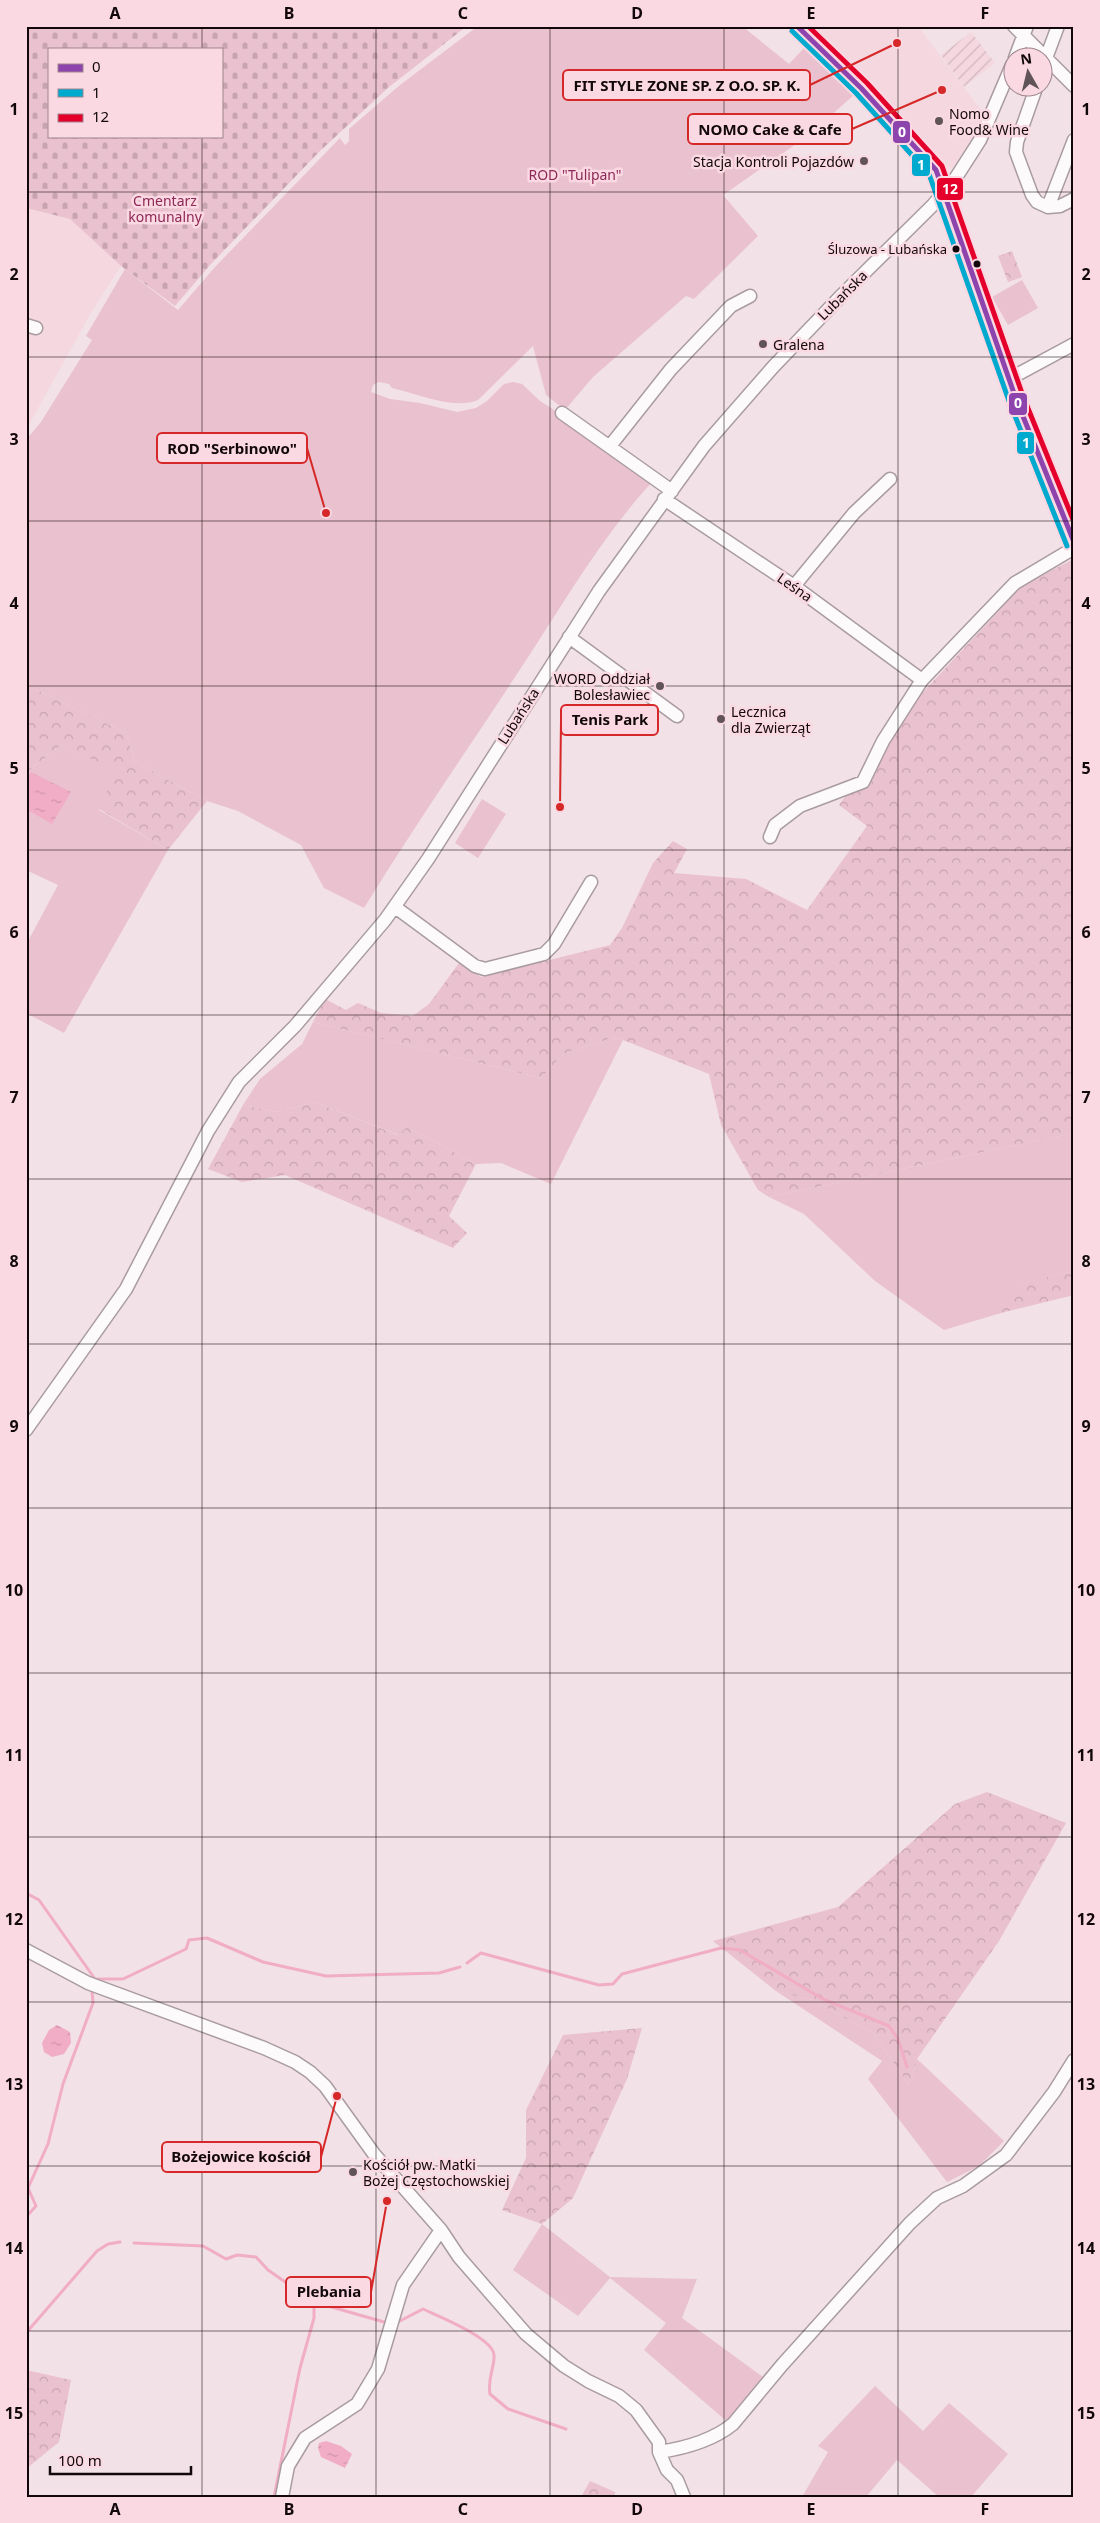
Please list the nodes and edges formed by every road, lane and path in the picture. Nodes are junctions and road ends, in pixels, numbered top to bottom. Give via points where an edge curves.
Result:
1 (797, 26) edge
2 (1014, 26) edge
3 (1058, 26) edge
4 (1025, 31) edge
5 (1019, 48) edge
6 (1035, 48) edge
7 (1050, 48) edge
8 (1052, 70) edge
9 (1074, 86) edge
10 (1002, 88) edge
11 (1032, 98) edge
12 (1074, 140) edge
13 (946, 192) junction
14 (1074, 199) edge
15 (1048, 207) junction
16 (750, 296) dead end
17 (1074, 344) edge
18 (1009, 379) junction
19 (562, 413) dead end
20 (610, 446) junction
21 (890, 479) dead end
22 (668, 495) junction
23 (1074, 543) edge
24 (1074, 548) edge
25 (794, 586) junction
26 (569, 637) junction
27 (922, 680) junction
28 (677, 716) dead end
29 (770, 837) dead end
30 (591, 882) dead end
31 (395, 907) junction
32 (26, 1430) edge
33 (26, 1950) edge
34 (1074, 2060) edge
35 (441, 2230) junction
36 (660, 2452) junction
37 (282, 2497) edge
38 (684, 2497) edge

1 - 13 street via 861,88 936,170
2 - 4 street
3 - 7 street
4 - 5 street
4 - 6 street
8 - 9 street
10 - 13 street, Lubańska via 980,140
11 - 15 street via 1016,152 1032,195 1037,202
12 - 15 street
13 - 18 street
13 - 22 street, Lubańska via 774,367 704,446
14 - 15 street via 1060,206
16 - 20 street via 731,306 671,369
17 - 18 street
18 - 23 street
19 - 20 street
20 - 22 street
21 - 25 street via 854,513
22 - 25 street, Leśna
22 - 26 street, Lubańska
24 - 27 street via 1015,583
25 - 27 street, Leśna
26 - 28 street
26 - 31 street, Lubańska
27 - 29 street via 883,741 863,782 800,806 775,825
30 - 31 street via 554,944 544,954 485,969 475,966
31 - 32 street, Lubańska via 295,1026 239,1082 208,1130 126,1289
33 - 35 street via 88,1983 264,2048 302,2066 325,2086 374,2154
34 - 36 street via 1006,2155 970,2182 937,2198 910,2224 733,2424 701,2442
35 - 36 street via 459,2257 526,2334 578,2375 626,2401 652,2431 659,2442
35 - 37 street via 403,2284 378,2370 357,2404 305,2438 288,2466
36 - 38 street

